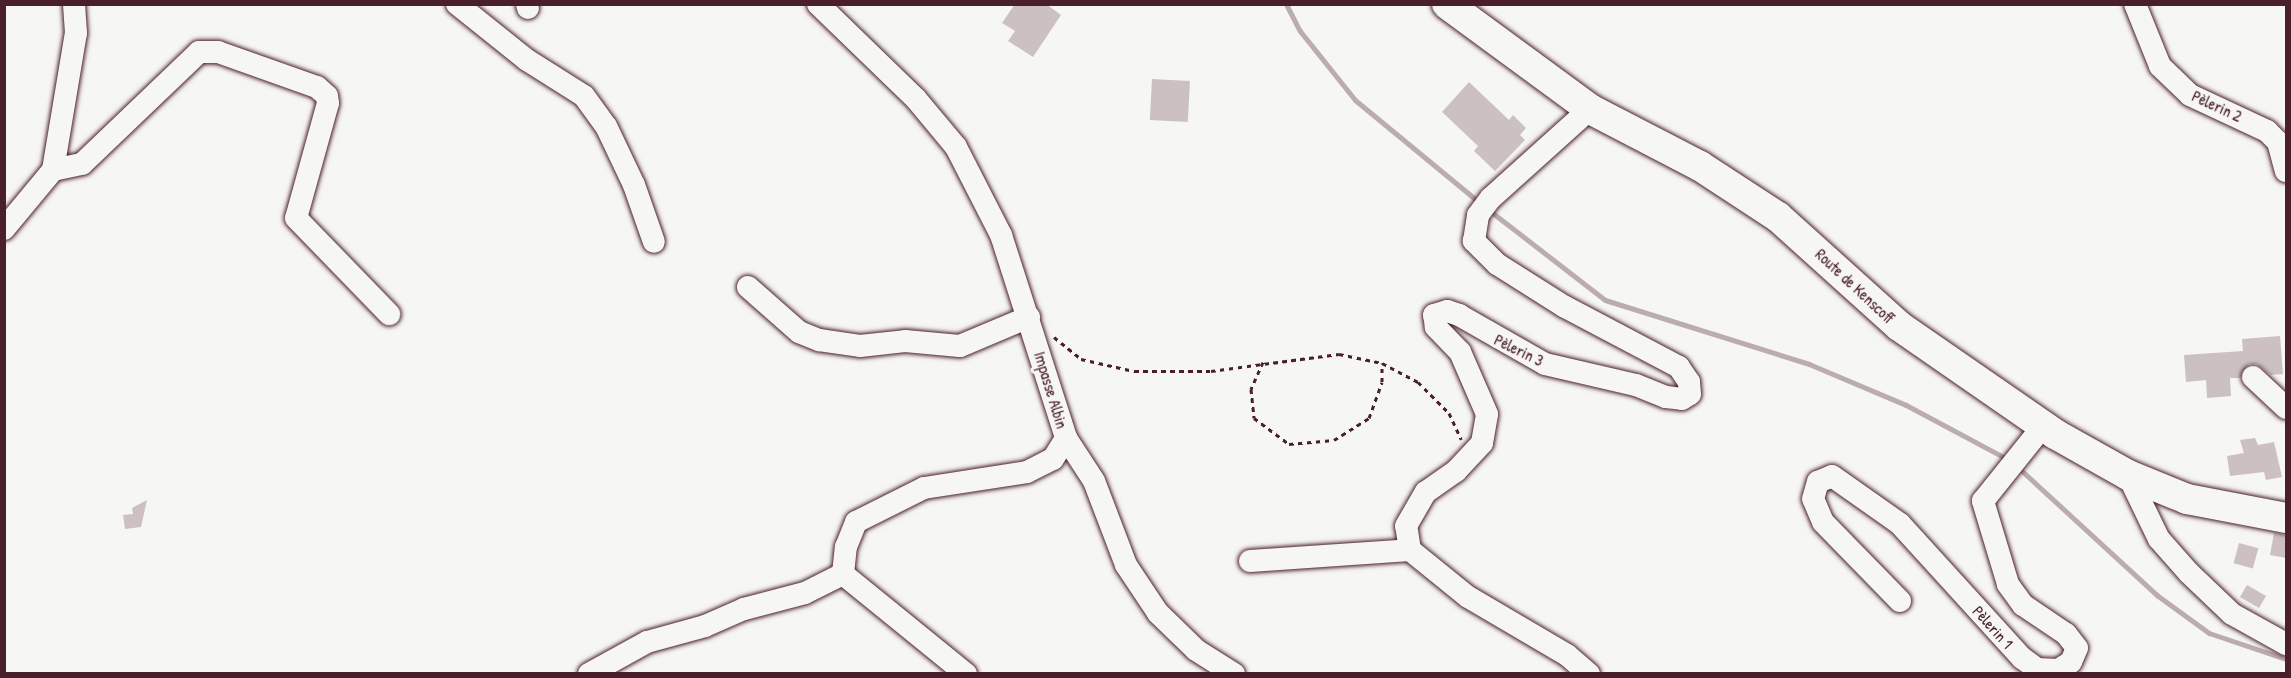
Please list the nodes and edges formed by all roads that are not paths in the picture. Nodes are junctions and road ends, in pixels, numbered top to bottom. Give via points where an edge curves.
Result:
1 (74, 4) edge
2 (457, 4) edge
3 (818, 4) edge
4 (1448, 4) edge
5 (2136, 4) edge
6 (1590, 109) junction
7 (53, 170) junction
8 (2286, 171) edge
9 (4, 229) edge
10 (654, 242) dead end
11 (748, 287) dead end
12 (388, 315) dead end
13 (1029, 316) junction
14 (2253, 377) dead end
15 (2286, 408) edge
16 (2043, 426) junction
17 (1065, 438) junction
18 (2128, 475) junction
19 (2286, 518) edge
20 (1410, 550) junction
21 (1250, 561) dead end
22 (843, 574) junction
23 (1900, 601) dead end
24 (2286, 644) edge
25 (589, 674) edge
26 (966, 674) edge
27 (1234, 674) edge
28 (1589, 674) edge

1 - 7 street via 76,33
2 - 10 street via 527,60 584,96 606,126 634,185
3 - 13 street, Impasse Albin via 916,99 956,147 1001,235
4 - 6 main road, Route de Kenscoff
5 - 8 street, Pèlerin 2 via 2160,66 2190,95 2268,131 2278,142
6 - 16 main road, Route de Kenscoff via 1700,166 1778,217 1899,326
6 - 20 street, Pèlerin 3 via 1484,207 1474,242 1497,264 1574,313 1679,367 1689,382 1690,394 1682,399 1666,398 1636,385 1545,364 1459,315 1447,311 1434,315 1436,327 1460,352 1487,414 1482,443 1456,471 1426,492 1406,526
7 - 9 street
7 - 12 street via 82,164 199,52 218,52 317,87 327,96 328,103 296,218
11 - 13 street via 799,332 819,340 860,346 905,342 960,346
13 - 17 street, Impasse Albin
14 - 15 street
16 - 18 main road, Route de Kenscoff
16 - 23 street, Pèlerin 1 via 1983,501 2008,584 2023,605 2066,634 2077,648 2071,662 2058,670 2037,669 2022,658 1900,524 1832,476 1818,482 1813,499 1823,522
17 - 22 street, Impasse Albin via 1053,459 1027,472 924,488 856,522 846,547
17 - 27 street via 1094,481 1126,565 1158,613 1196,650
18 - 19 main road, Route de Kenscoff via 2187,499
18 - 24 street via 2159,539 2189,573 2232,614
20 - 21 street
20 - 28 street via 1468,597 1567,655
22 - 25 street via 805,593 647,642
22 - 26 street

